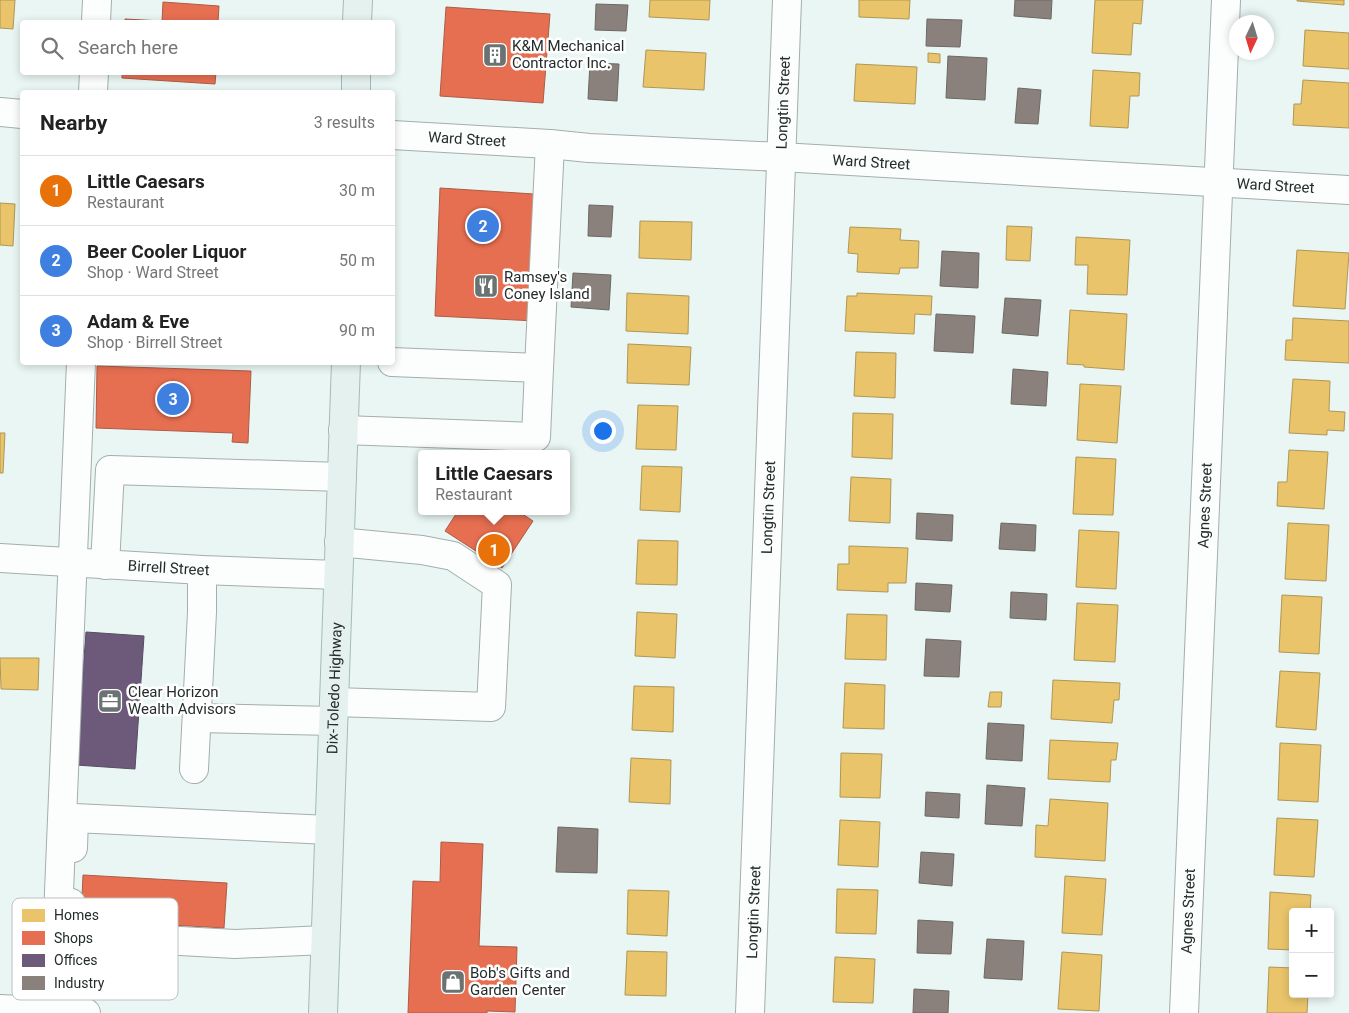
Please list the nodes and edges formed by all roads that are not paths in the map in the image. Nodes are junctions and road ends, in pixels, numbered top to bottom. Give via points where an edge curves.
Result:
1 (97, 0) edge
2 (358, 0) edge
3 (787, 0) edge
4 (1226, 0) edge
5 (96, 20) edge
6 (357, 20) edge
7 (94, 75) edge
8 (356, 75) edge
9 (93, 90) edge
10 (356, 90) edge
11 (0, 112) edge
12 (20, 114) edge
13 (395, 135) edge
14 (550, 144) junction
15 (781, 158) junction
16 (1218, 182) junction
17 (1349, 190) edge
18 (395, 362) edge
19 (81, 365) edge
20 (346, 365) edge
21 (539, 368) junction
22 (343, 430) junction
23 (342, 477) junction
24 (339, 542) junction
25 (0, 558) edge
26 (73, 562) junction
27 (105, 565) junction
28 (202, 570) junction
29 (338, 575) junction
30 (333, 711) junction
31 (196, 718) junction
32 (194, 769) dead end
33 (330, 830) junction
34 (59, 898) edge
35 (71, 898) edge
36 (326, 940) junction
37 (178, 941) edge
38 (55, 1000) edge
39 (0, 1009) edge
40 (54, 1012) junction
41 (86, 1013) edge
42 (323, 1013) edge
43 (750, 1013) edge
44 (1184, 1013) edge

1 - 5 street
2 - 6 main road
3 - 15 street, Longtin Street
4 - 16 street, Agnes Street
7 - 9 street
8 - 10 main road
11 - 12 street
13 - 14 street, Ward Street
14 - 15 street, Ward Street
14 - 21 street
15 - 16 street, Ward Street
15 - 43 street, Longtin Street
16 - 17 street, Ward Street
16 - 44 street, Agnes Street
18 - 21 street
19 - 26 street
20 - 22 main road, Dix-Toledo Highway
21 - 22 street via 536,437
22 - 23 main road, Dix-Toledo Highway
23 - 24 main road, Dix-Toledo Highway
23 - 27 street via 110,470
24 - 29 main road, Dix-Toledo Highway
24 - 30 street via 453,556 497,585 491,707
25 - 26 street, Birrell Street
26 - 27 street, Birrell Street
26 - 34 street
27 - 28 street, Birrell Street
28 - 29 street, Birrell Street
28 - 31 street
29 - 30 main road, Dix-Toledo Highway
30 - 31 street
30 - 33 main road, Dix-Toledo Highway
31 - 32 street
33 - 35 street via 74,818
33 - 36 main road, Dix-Toledo Highway
36 - 37 street via 235,944
36 - 42 main road, Dix-Toledo Highway
38 - 40 street
39 - 40 street
40 - 41 street

